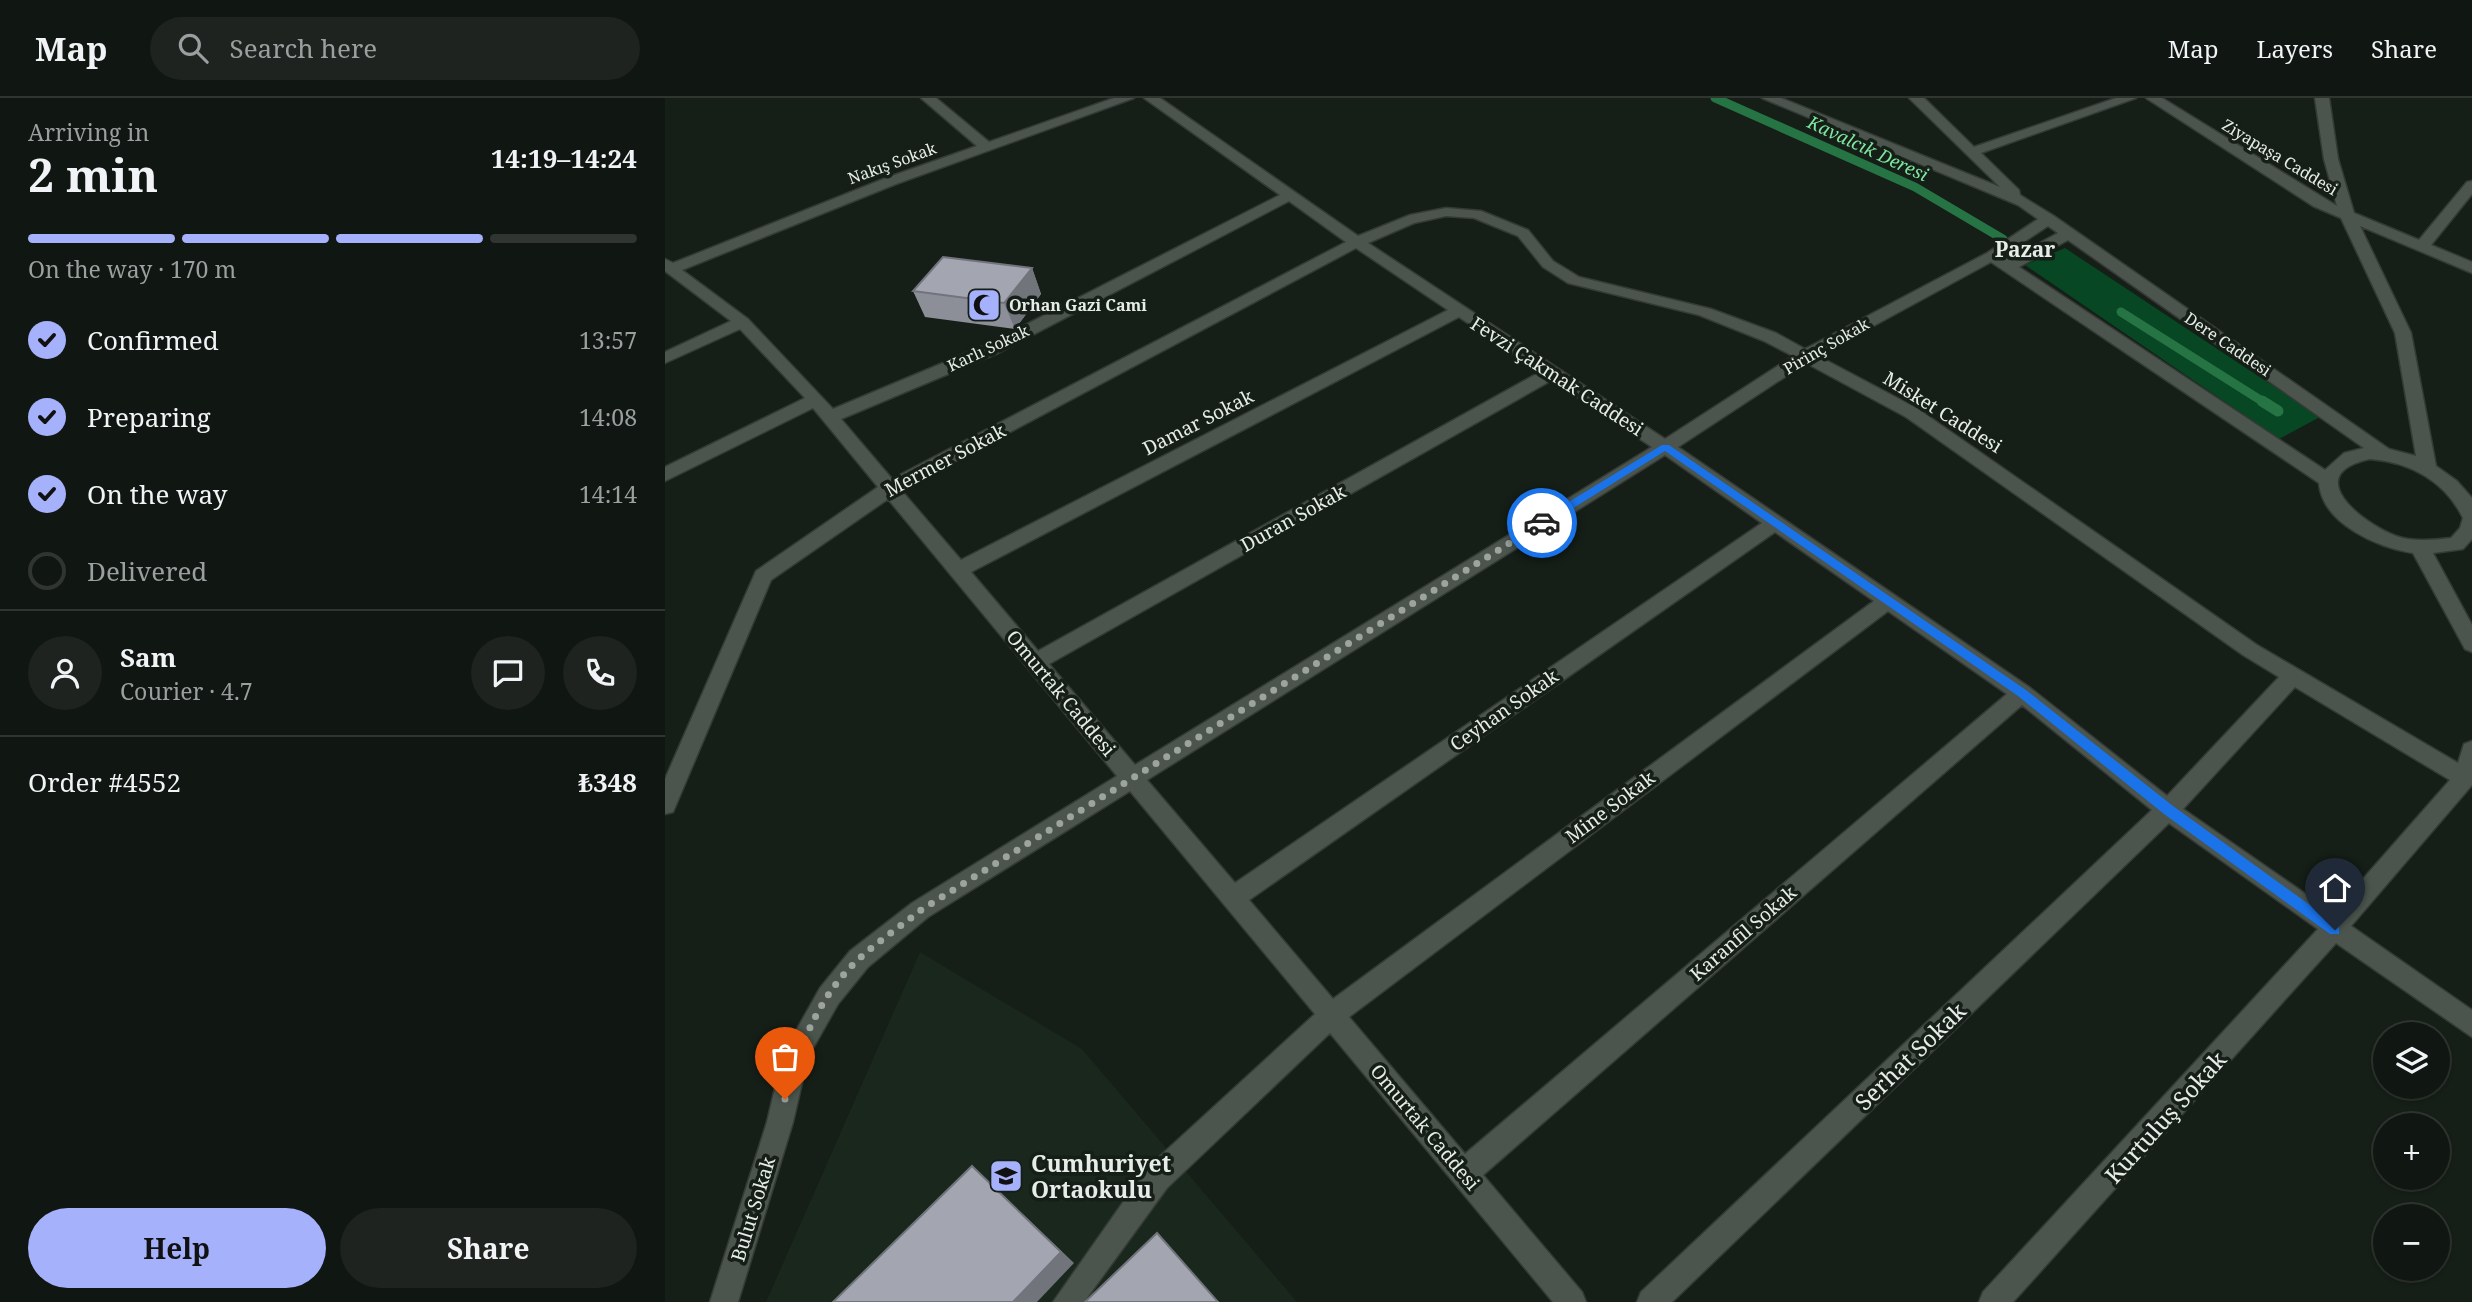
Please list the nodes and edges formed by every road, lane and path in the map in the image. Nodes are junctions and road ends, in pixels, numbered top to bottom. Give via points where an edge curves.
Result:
1 (928, 98) edge
2 (1127, 98) edge
3 (1151, 98) edge
4 (1769, 98) edge
5 (1916, 98) edge
6 (2130, 98) edge
7 (2153, 98) edge
8 (2322, 98) edge
9 (987, 147) junction
10 (1972, 152) junction
11 (2472, 185) edge
12 (1292, 194) junction
13 (2023, 202) junction
14 (2347, 215) junction
15 (2049, 219) junction
16 (2068, 234) junction
17 (1357, 242) junction
18 (2421, 247) junction
19 (1992, 256) junction
20 (669, 266) edge
21 (2008, 267) junction
22 (2472, 268) edge
23 (1458, 311) junction
24 (742, 322) junction
25 (1805, 356) junction
26 (665, 358) edge
27 (1551, 373) junction
28 (822, 408) junction
29 (1665, 447) junction
30 (2386, 455) junction
31 (2427, 467) junction
32 (665, 475) edge
33 (2329, 481) junction
34 (889, 489) junction
35 (2472, 518) edge
36 (1775, 523) junction
37 (2420, 547) junction
38 (2464, 549) edge
39 (958, 570) junction
40 (1889, 600) junction
41 (2472, 644) edge
42 (1035, 662) junction
43 (2293, 675) junction
44 (2022, 693) junction
45 (2472, 750) edge
46 (1132, 778) junction
47 (2465, 778) junction
48 (665, 805) edge
49 (2168, 810) junction
50 (1233, 898) junction
51 (2335, 930) junction
52 (1331, 1015) junction
53 (2472, 1025) edge
54 (1464, 1173) junction
55 (1560, 1299) edge
56 (725, 1302) edge
57 (1067, 1302) edge
58 (1651, 1302) edge
59 (1993, 1302) edge

1 - 9 street
2 - 9 street, Nakış Sokak
3 - 12 street, Fevzi Çakmak Caddesi
4 - 13 street, Dere Caddesi
5 - 10 street
6 - 10 street
7 - 14 street, Ziyapaşa Caddesi via 2318,203
8 - 14 street via 2331,159
9 - 20 street, Nakış Sokak
10 - 13 street
11 - 18 street
12 - 17 street, Fevzi Çakmak Caddesi
12 - 28 street, Karlı Sokak via 992,349
13 - 15 street, Dere Caddesi
14 - 18 street, Ziyapaşa Caddesi
14 - 31 street via 2403,333
15 - 16 street, Dere Caddesi
15 - 19 street
16 - 21 street
16 - 30 street, Dere Caddesi
17 - 23 street, Fevzi Çakmak Caddesi
17 - 25 street, Misket Caddesi via 1410,219 1446,212 1476,214 1523,233 1548,264 1574,280 1705,312
17 - 34 street, Mermer Sokak
18 - 22 street, Ziyapaşa Caddesi
19 - 21 street
19 - 25 street, Pirinç Sokak
20 - 24 street, Omurtak Caddesi
21 - 33 street
23 - 27 street, Fevzi Çakmak Caddesi
23 - 39 street, Damar Sokak
24 - 26 street
24 - 28 street, Omurtak Caddesi
25 - 29 street, Pirinç Sokak
25 - 43 street, Misket Caddesi via 1912,413 2250,650
27 - 29 street, Fevzi Çakmak Caddesi
27 - 42 street, Duran Sokak
28 - 32 street, Karlı Sokak
28 - 34 street, Omurtak Caddesi
29 - 36 street, Fevzi Çakmak Caddesi
29 - 46 street, Bulut Sokak
30 - 31 street, Dere Caddesi
30 - 33 street, Dere Caddesi via 2347,460 2334,468
31 - 35 street, Dere Caddesi via 2460,491
33 - 37 street, Dere Caddesi via 2340,510 2355,523 2375,535
34 - 39 street, Omurtak Caddesi
34 - 48 street, Mermer Sokak via 763,576
35 - 38 street, Dere Caddesi
36 - 40 street, Fevzi Çakmak Caddesi
36 - 50 street, Ceyhan Sokak
37 - 38 street, Dere Caddesi
37 - 41 street
39 - 42 street, Omurtak Caddesi
40 - 44 street, Fevzi Çakmak Caddesi
40 - 52 street, Mine Sokak
42 - 46 street, Omurtak Caddesi
43 - 47 street, Misket Caddesi
43 - 49 street, Serhat Sokak
44 - 49 street, Fevzi Çakmak Caddesi
44 - 54 street, Karanfil Sokak
45 - 47 street
46 - 50 street, Omurtak Caddesi
46 - 56 street, Bulut Sokak via 921,910 859,959 829,996 796,1054
47 - 51 street, Kurtuluş Sokak
49 - 51 street, Fevzi Çakmak Caddesi
49 - 58 street, Serhat Sokak
50 - 52 street, Omurtak Caddesi
51 - 53 street, Fevzi Çakmak Caddesi
51 - 59 street, Kurtuluş Sokak
52 - 54 street, Omurtak Caddesi
52 - 57 street via 1157,1178
54 - 55 street, Omurtak Caddesi

